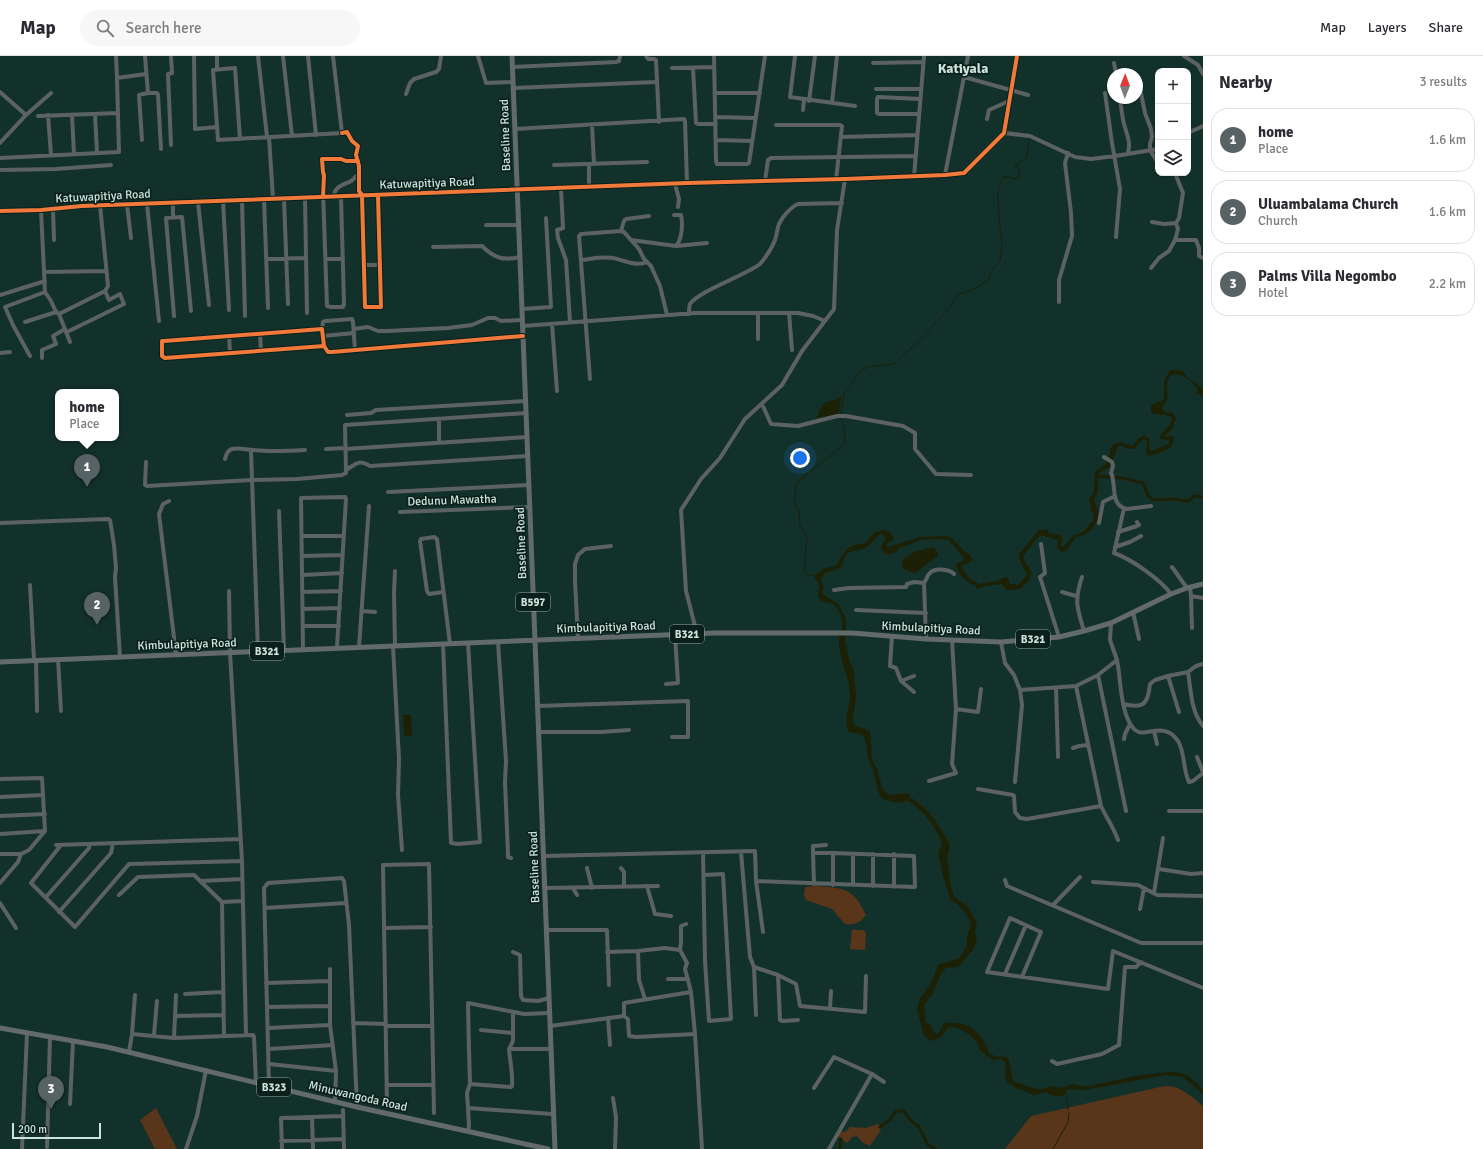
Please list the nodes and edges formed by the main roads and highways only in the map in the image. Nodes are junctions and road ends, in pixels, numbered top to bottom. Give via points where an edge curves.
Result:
1 (512, 56) edge
2 (1203, 584) edge
3 (535, 640) junction
4 (0, 662) edge
5 (0, 1028) edge
6 (548, 1149) edge
7 (555, 1149) edge

1 - 3 main road, Baseline Road / B597
2 - 3 main road, Kimbulapitiya Road / B321 via 1171,594 1111,623 1084,631 1059,637 1001,642 840,633 697,634
3 - 4 main road, Kimbulapitiya Road / B321
3 - 7 main road, Baseline Road / B597
5 - 6 main road, Minuwangoda Road / B323 via 130,1052 335,1102

